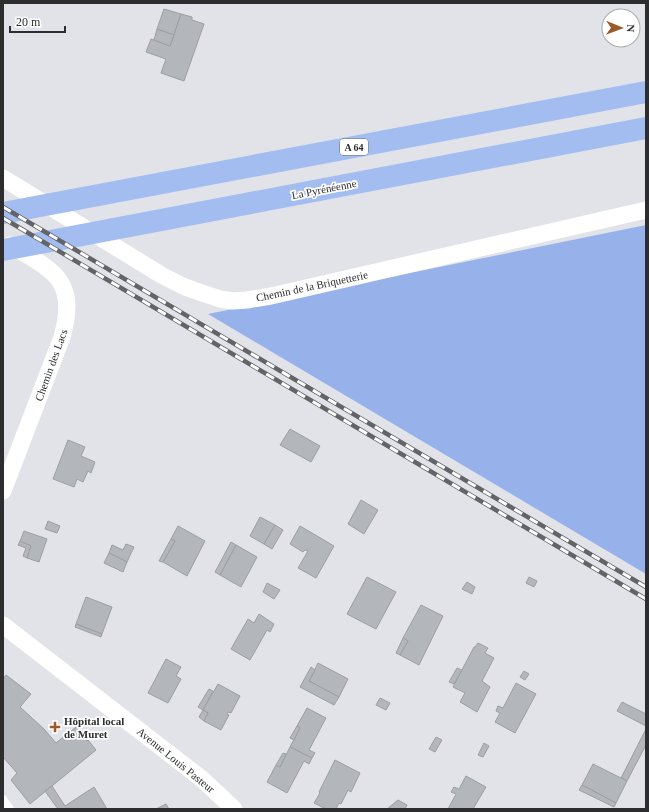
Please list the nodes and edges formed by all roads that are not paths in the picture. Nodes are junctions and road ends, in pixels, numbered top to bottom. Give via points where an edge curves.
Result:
1 (646, 92) edge
2 (646, 128) edge
3 (3, 178) edge
4 (646, 210) edge
5 (3, 213) edge
6 (3, 241) edge
7 (3, 250) edge
8 (3, 490) edge
9 (3, 625) edge
10 (3, 800) edge
11 (10, 809) edge
12 (234, 809) edge

1 - 5 highway, A 64
2 - 7 highway, La Pyrénéenne
3 - 4 street, Chemin de la Briquetterie via 163,276 202,294 233,301 272,296
6 - 8 street, Chemin des Lacs via 47,267 55,275 62,284 68,309 62,337
9 - 12 street, Avenue Louis Pasteur via 202,779
10 - 11 lane

